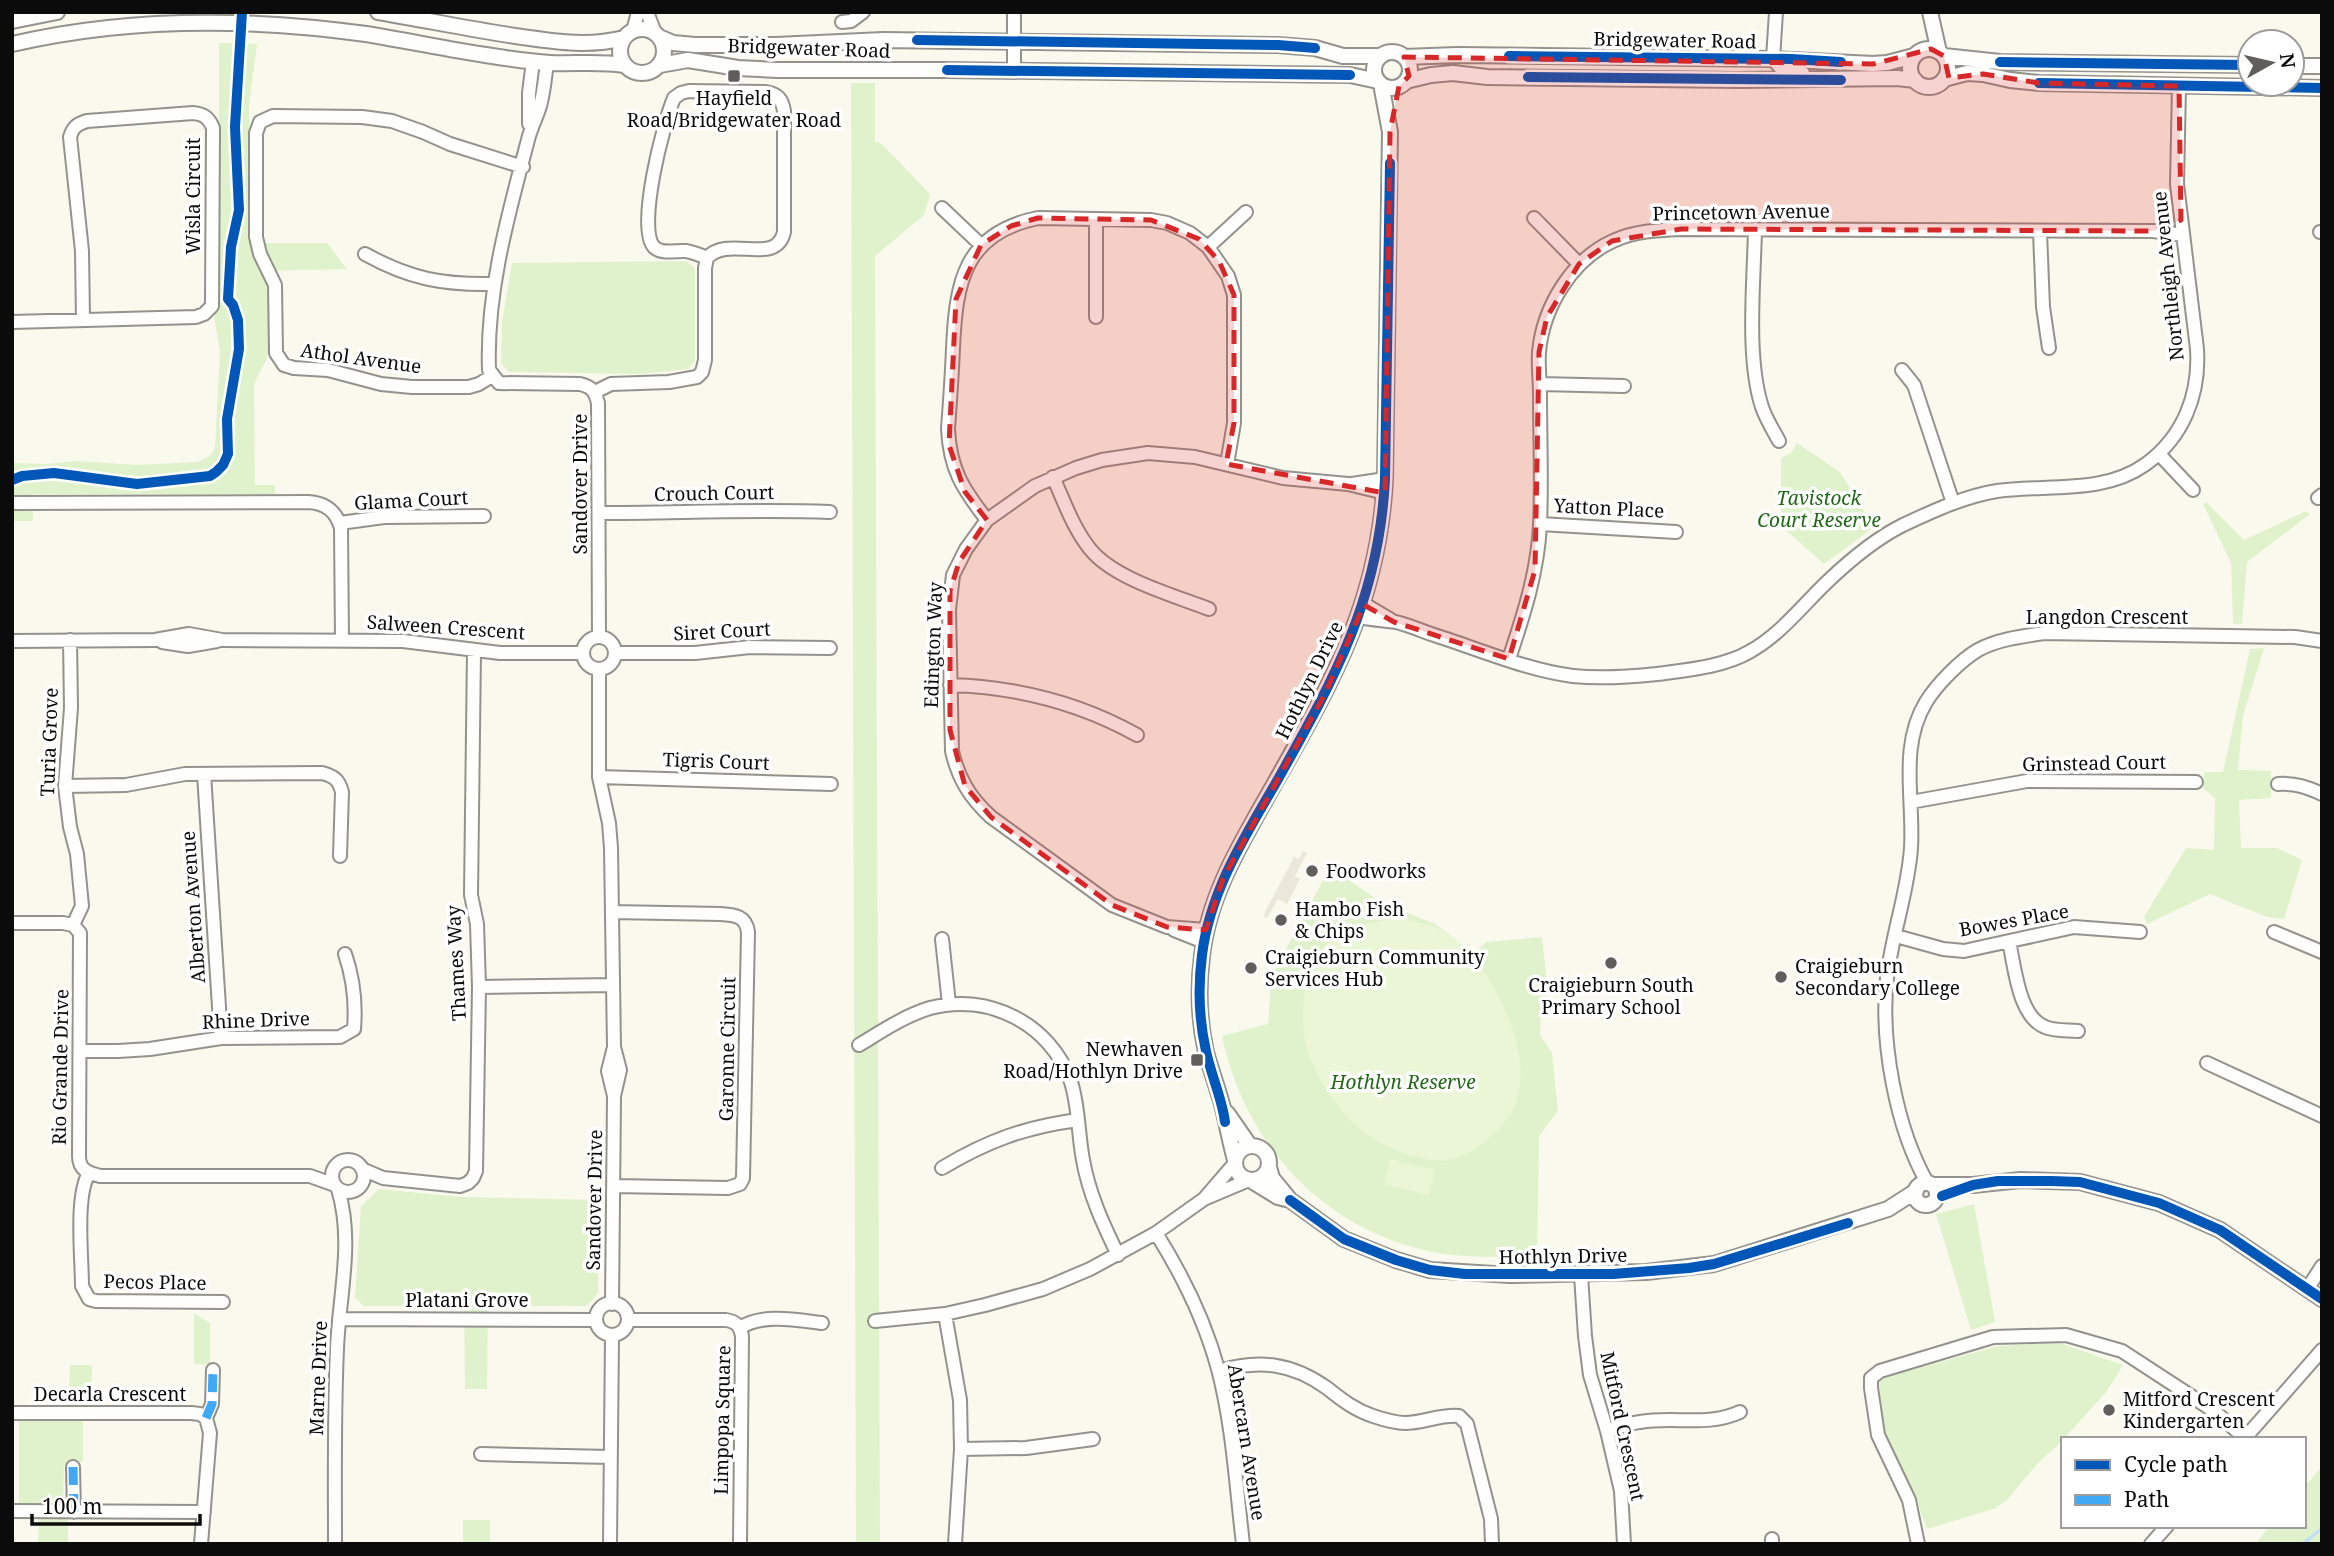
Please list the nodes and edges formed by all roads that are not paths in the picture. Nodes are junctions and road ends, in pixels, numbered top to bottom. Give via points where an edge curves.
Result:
1 (57, 12) edge
2 (378, 12) edge
3 (638, 12) edge
4 (647, 12) edge
5 (863, 12) edge
6 (1014, 12) edge
7 (1776, 12) edge
8 (1929, 12) edge
9 (12, 21) edge
10 (842, 22) dead end
11 (1776, 28) junction
12 (629, 34) junction
13 (657, 35) junction
14 (543, 40) junction
15 (1014, 41) junction
16 (12, 44) edge
17 (1917, 54) junction
18 (1941, 54) junction
19 (1381, 57) junction
20 (1404, 57) junction
21 (1773, 59) junction
22 (1791, 59) junction
23 (540, 62) junction
24 (624, 65) junction
25 (660, 65) junction
26 (2236, 65) edge
27 (1014, 70) junction
28 (1944, 79) junction
29 (1836, 80) junction
30 (1915, 80) junction
31 (1379, 82) junction
32 (1403, 84) junction
33 (2179, 86) junction
34 (2322, 88) edge
35 (1390, 132) junction
36 (523, 167) junction
37 (942, 208) dead end
38 (1246, 212) dead end
39 (1534, 218) dead end
40 (1096, 219) junction
41 (2181, 220) junction
42 (1755, 229) junction
43 (2153, 231) junction
44 (2040, 232) junction
45 (2183, 235) junction
46 (981, 245) junction
47 (1208, 247) junction
48 (365, 254) dead end
49 (706, 258) junction
50 (1579, 264) junction
51 (494, 284) junction
52 (1096, 317) dead end
53 (83, 320) junction
54 (12, 322) edge
55 (2049, 348) dead end
56 (1902, 370) dead end
57 (492, 376) junction
58 (1540, 384) junction
59 (1624, 386) dead end
60 (595, 393) junction
61 (1779, 441) dead end
62 (2159, 454) junction
63 (1227, 464) junction
64 (1052, 477) junction
65 (1385, 486) junction
66 (2193, 490) dead end
67 (12, 503) edge
68 (1953, 503) junction
69 (830, 512) dead end
70 (600, 513) junction
71 (484, 516) dead end
72 (986, 520) junction
73 (340, 523) junction
74 (1540, 524) junction
75 (1676, 531) dead end
76 (1209, 609) dead end
77 (1362, 611) junction
78 (599, 637) junction
79 (70, 640) junction
80 (342, 640) junction
81 (12, 641) edge
82 (2322, 641) edge
83 (830, 648) dead end
84 (474, 651) junction
85 (583, 653) junction
86 (615, 653) junction
87 (1509, 659) junction
88 (599, 669) junction
89 (950, 685) junction
90 (1137, 736) dead end
91 (204, 774) junction
92 (599, 777) junction
93 (2196, 782) dead end
94 (831, 784) dead end
95 (2278, 784) dead end
96 (65, 786) junction
97 (2322, 794) edge
98 (1911, 802) junction
99 (340, 856) dead end
100 (612, 912) junction
101 (12, 923) edge
102 (73, 925) junction
103 (2140, 932) dead end
104 (2274, 932) dead end
105 (1205, 936) junction
106 (1896, 936) junction
107 (942, 939) dead end
108 (2009, 942) junction
109 (2322, 952) edge
110 (345, 954) dead end
111 (612, 985) junction
112 (479, 987) junction
113 (949, 1004) junction
114 (2078, 1031) dead end
115 (221, 1038) junction
116 (859, 1045) dead end
117 (80, 1051) junction
118 (2207, 1063) dead end
119 (1223, 1108) junction
120 (2322, 1116) edge
121 (1078, 1120) junction
122 (1250, 1146) junction
123 (1235, 1161) junction
124 (336, 1166) junction
125 (1269, 1167) junction
126 (942, 1168) dead end
127 (362, 1169) junction
128 (89, 1173) junction
129 (310, 1176) junction
130 (383, 1178) junction
131 (1251, 1181) junction
132 (613, 1186) junction
133 (336, 1187) junction
134 (359, 1187) junction
135 (1925, 1191) junction
136 (1204, 1199) junction
137 (1290, 1200) junction
138 (345, 1214) junction
139 (1156, 1233) junction
140 (1118, 1255) junction
141 (2322, 1266) edge
142 (1581, 1275) junction
143 (2308, 1288) junction
144 (2322, 1299) edge
145 (223, 1302) dead end
146 (612, 1304) junction
147 (945, 1314) junction
148 (339, 1319) junction
149 (596, 1320) junction
150 (628, 1320) junction
151 (875, 1321) dead end
152 (822, 1323) dead end
153 (740, 1328) junction
154 (612, 1335) junction
155 (2322, 1350) edge
156 (214, 1370) dead end
157 (1219, 1371) junction
158 (1740, 1412) dead end
159 (12, 1413) edge
160 (206, 1418) junction
161 (1607, 1431) junction
162 (2243, 1437) edge
163 (2245, 1437) edge
164 (1093, 1439) dead end
165 (961, 1449) junction
166 (481, 1454) dead end
167 (610, 1457) junction
168 (69, 1473) dead end
169 (12, 1511) edge
170 (74, 1512) junction
171 (204, 1512) junction
172 (2165, 1528) edge
173 (201, 1544) edge
174 (335, 1544) edge
175 (610, 1544) edge
176 (740, 1544) edge
177 (955, 1544) edge
178 (1243, 1544) edge
179 (1492, 1544) edge
180 (1623, 1544) edge
181 (1918, 1544) edge
182 (2151, 1544) edge

1 - 9 street
2 - 14 street
3 - 12 street
4 - 13 street
5 - 10 street
6 - 15 street
7 - 11 street
8 - 17 street
8 - 18 street
11 - 21 street
11 - 22 street
12 - 13 street via 648,30
12 - 14 street via 595,44
12 - 24 street via 620,53
13 - 15 street, Bridgewater Road via 673,43 695,45
13 - 25 street via 664,51
14 - 23 street
15 - 19 street, Bridgewater Road via 1297,45 1343,56
15 - 27 street
16 - 23 street via 120,27 252,23 368,35
17 - 18 street via 1930,49
17 - 22 street, Bridgewater Road via 1873,64
17 - 30 street via 1910,71
18 - 26 street via 2000,62
18 - 28 street via 1947,68
19 - 20 street via 1392,52
19 - 31 street via 1374,71
20 - 21 street, Bridgewater Road
20 - 32 street via 1409,65
21 - 22 street, Bridgewater Road
21 - 29 street via 1784,72 1822,74
23 - 24 street
23 - 36 street via 529,93 530,135
24 - 25 street via 642,74
25 - 27 street, Bridgewater Road via 688,60 777,70
27 - 31 street, Bridgewater Road via 1350,75
28 - 30 street via 1930,86
28 - 33 street via 1983,74 2039,83
29 - 30 street, Bridgewater Road
29 - 32 street, Bridgewater Road via 1453,73
31 - 32 street via 1390,88
31 - 35 street, Hothlyn Drive
32 - 35 street, Hothlyn Drive
33 - 34 street
33 - 41 street, Northleigh Avenue
35 - 65 street, Hothlyn Drive
36 - 51 street
36 - 57 street, Athol Avenue via 392,121 362,117 272,116 260,122 256,133 256,237 275,285 276,354 284,365 412,387 469,387
37 - 46 street
38 - 47 street
39 - 50 street
40 - 46 street via 1023,221
40 - 47 street via 1167,223
40 - 52 street
41 - 43 street, Princetown Avenue
41 - 45 street, Northleigh Avenue
42 - 44 street, Princetown Avenue
42 - 50 street, Princetown Avenue via 1647,231 1612,242
42 - 61 street via 1754,370 1762,410
43 - 44 street, Princetown Avenue
43 - 45 street, Princetown Avenue
44 - 55 street
45 - 62 street, Northleigh Avenue via 2197,373 2189,411
46 - 72 street via 969,262 956,299 948,429 957,477
47 - 63 street via 1228,276 1235,309 1234,423
48 - 51 street via 425,280
49 - 49 street via 723,248 768,248 782,240 784,111 775,93 690,91 676,96 670,105 650,187 650,239 660,250
49 - 60 street via 702,372 669,382 611,384
50 - 58 street, Princetown Avenue via 1547,317 1539,352
51 - 57 street via 489,350
53 - 53 street, Wisla Circuit via 196,317 212,306 213,128 202,114 87,121 72,129
53 - 54 street, Wisla Circuit
56 - 68 street via 1914,385
57 - 60 street, Sandover Drive via 508,384 580,384
58 - 59 street
58 - 74 street, Princetown Avenue
60 - 70 street, Sandover Drive
62 - 66 street
62 - 68 street, Northleigh Avenue via 2105,483 1994,492
63 - 64 street, Edington Way via 1148,453 1102,460
63 - 65 street, Edington Way via 1283,478
64 - 72 street, Edington Way
64 - 76 street via 1088,547 1102,561 1135,580
65 - 77 street, Hothlyn Drive via 1381,528
67 - 73 street via 316,502 331,509
68 - 87 street, Northleigh Avenue via 1900,526 1858,554 1779,631 1748,653 1716,664 1605,679 1570,676
69 - 70 street, Crouch Court
70 - 78 street, Sandover Drive
71 - 73 street, Glama Court via 384,517
72 - 89 street, Edington Way via 953,575
73 - 80 street
74 - 75 street, Yatton Place
74 - 87 street, Princetown Avenue via 1535,570
77 - 87 street, Northleigh Avenue
77 - 105 street, Hothlyn Drive via 1325,694 1223,879
78 - 85 street via 587,643
78 - 86 street via 609,641
79 - 80 street, Salween Crescent via 155,640 189,634 222,640
79 - 81 street, Salween Crescent
79 - 96 street, Turia Grove
80 - 84 street, Salween Crescent via 403,641
82 - 98 street, Langdon Crescent via 2045,633 1979,650 1945,678 1925,703 1909,761
83 - 86 street, Siret Court
84 - 85 street, Salween Crescent
84 - 112 street, Thames Way via 471,895
85 - 88 street via 589,665
86 - 88 street via 611,663
88 - 92 street, Sandover Drive
89 - 90 street via 1003,688 1049,698 1103,717
89 - 105 street, Edington Way via 956,770 976,804 1099,897 1130,914
91 - 96 street via 126,785
91 - 99 street via 333,776 342,792
91 - 115 street, Alberton Avenue
92 - 94 street, Tigris Court
92 - 100 street, Sandover Drive via 609,823
93 - 98 street, Grinstead Court via 2027,781
95 - 97 street via 2305,786
96 - 102 street, Turia Grove via 82,901
98 - 106 street, Langdon Crescent via 1910,863
100 - 111 street, Sandover Drive
100 - 132 street, Garonne Circuit via 738,916 748,932 740,1184 728,1188
101 - 102 street
102 - 117 street, Rio Grande Drive via 81,944
103 - 108 street, Bowes Place via 2074,927
104 - 109 street
105 - 119 street, Hothlyn Drive via 1200,976 1202,1029
106 - 108 street, Bowes Place via 1964,951
106 - 135 street, Langdon Crescent via 1884,1024 1897,1101
107 - 113 street
108 - 114 street via 2031,1017 2049,1029
110 - 115 street, Rhine Drive via 355,1019 354,1029 347,1034
111 - 112 street
111 - 132 street, Sandover Drive via 614,1047 620,1070 614,1096
112 - 130 street, Thames Way via 473,1178 460,1186
113 - 116 street via 909,1016
113 - 121 street via 1003,1011 1042,1036 1067,1072
115 - 117 street, Rhine Drive via 150,1049
117 - 128 street, Rio Grande Drive via 79,1161
118 - 120 street
119 - 122 street, Hothlyn Drive
119 - 123 street, Hothlyn Drive
121 - 126 street via 1013,1133
121 - 140 street via 1087,1180
122 - 123 street via 1240,1150
122 - 125 street via 1263,1150
123 - 131 street via 1238,1174
123 - 136 street
124 - 127 street via 352,1160
124 - 129 street
124 - 133 street via 332,1175
125 - 131 street via 1261,1178
125 - 137 street, Hothlyn Drive
127 - 130 street, Thames Way
127 - 134 street
128 - 129 street
128 - 145 street, Pecos Place via 82,1188 81,1209 82,1286 89,1299
129 - 133 street
130 - 134 street, Thames Way
131 - 136 street
131 - 137 street, Hothlyn Drive
132 - 146 street, Sandover Drive
133 - 134 street via 347,1192
133 - 138 street, Marne Drive
134 - 138 street, Marne Drive
135 - 142 street, Hothlyn Drive via 1894,1207 1714,1264
135 - 143 street, Hothlyn Drive via 2021,1180 2080,1182 2160,1203 2220,1230
136 - 139 street
137 - 142 street, Hothlyn Drive via 1344,1238 1430,1270
138 - 148 street, Marne Drive
139 - 140 street
139 - 157 street, Abercarn Avenue via 1192,1297
140 - 147 street via 1043,1289
141 - 143 street
142 - 161 street, Mitford Crescent via 1590,1375
143 - 144 street, Hothlyn Drive
146 - 149 street via 600,1309
146 - 150 street via 622,1307
147 - 151 street
147 - 165 street via 958,1378
148 - 149 street, Platani Grove
148 - 174 street, Marne Drive
149 - 154 street via 601,1331
150 - 153 street, Limpopa Square via 726,1320
150 - 154 street via 624,1330
152 - 153 street via 760,1320
153 - 176 street, Limpopa Square
154 - 167 street
155 - 163 street
156 - 160 street via 212,1404
157 - 178 street, Abercarn Avenue
157 - 179 street via 1276,1364 1299,1372 1349,1406 1375,1417 1405,1423 1459,1416 1467,1424 1491,1518
158 - 161 street via 1711,1421 1641,1422
159 - 160 street, Decarla Crescent via 191,1413
160 - 171 street, Decarla Crescent via 210,1433
161 - 180 street, Mitford Crescent via 1621,1491
162 - 181 street via 2214,1411 2122,1351 2066,1335 1996,1336 1880,1371 1871,1378 1878,1435 1909,1500
164 - 165 street via 1026,1448
165 - 177 street
166 - 167 street
167 - 175 street
168 - 170 street
169 - 170 street
170 - 171 street
171 - 173 street, Decarla Crescent
172 - 182 street

